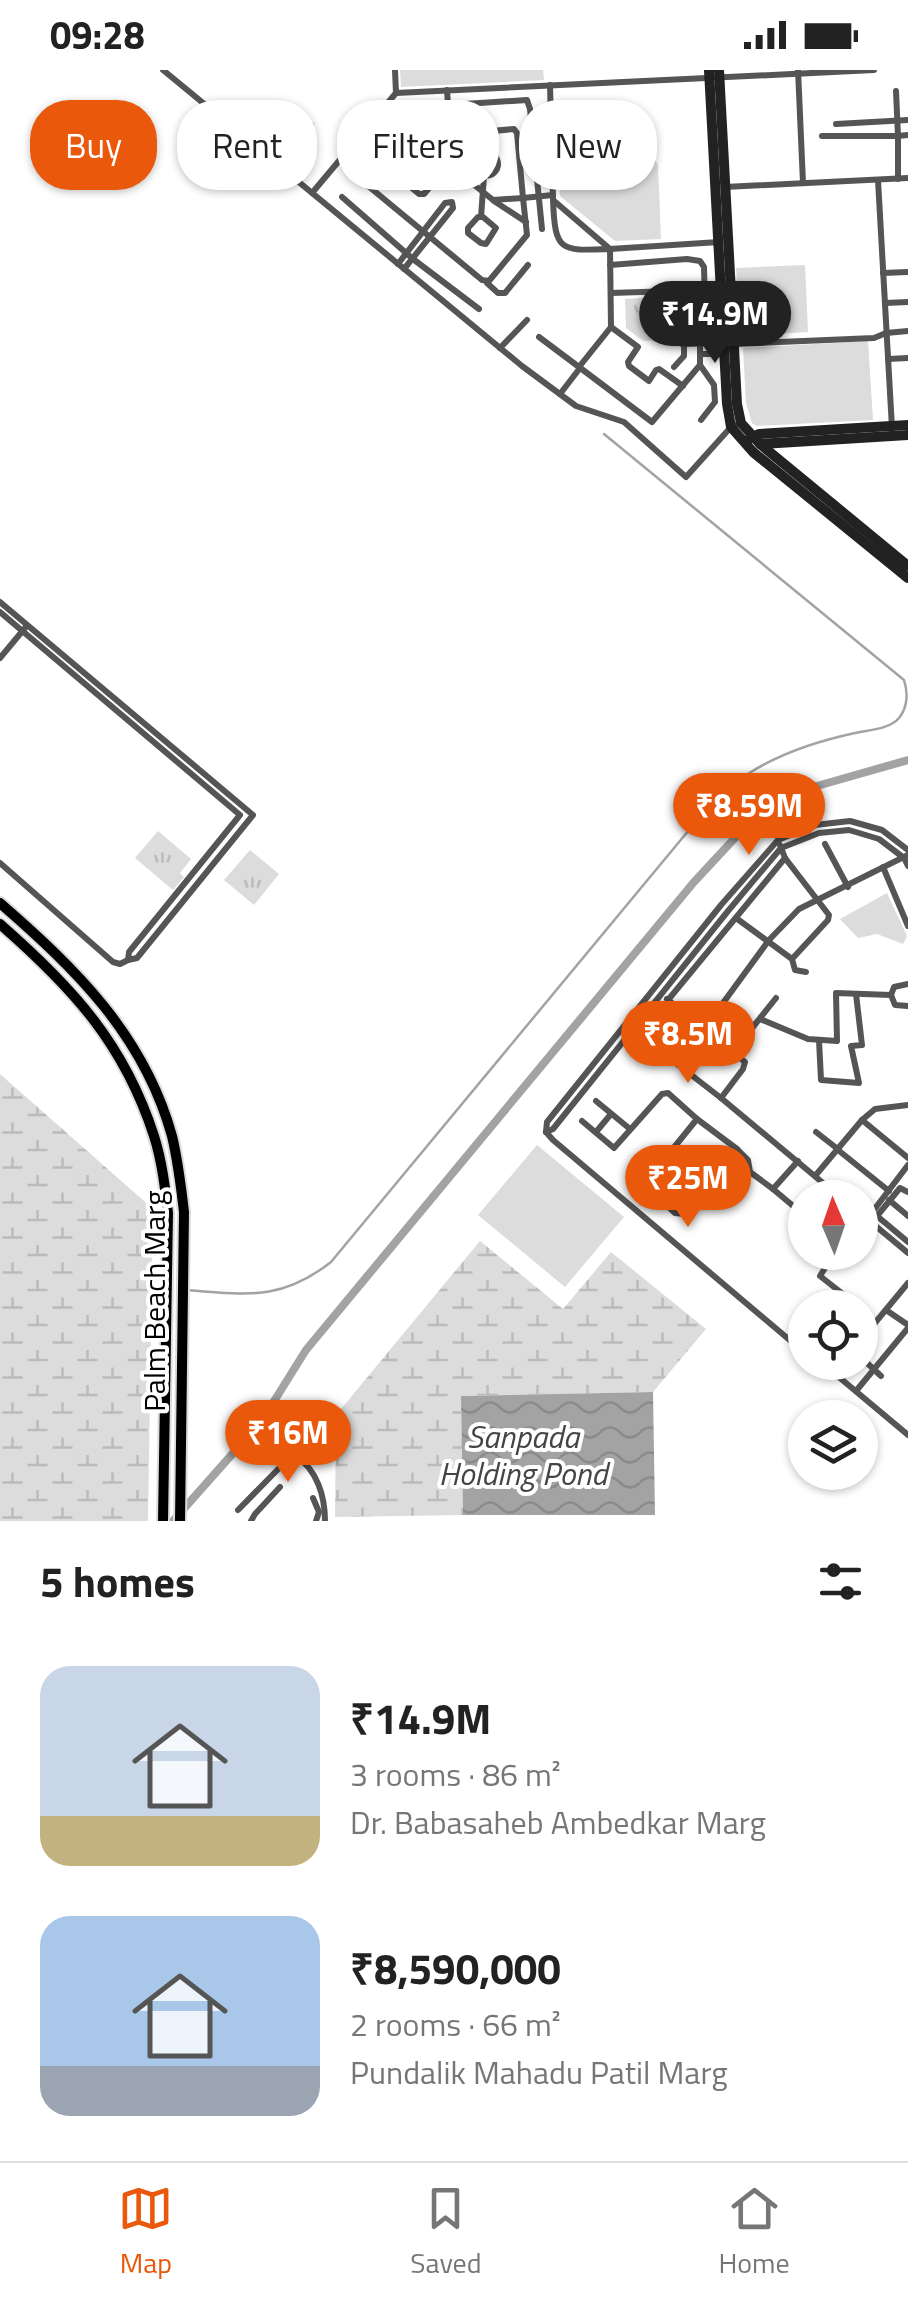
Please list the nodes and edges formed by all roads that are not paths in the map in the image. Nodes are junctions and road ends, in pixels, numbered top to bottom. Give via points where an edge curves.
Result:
1 (162, 70) edge
2 (395, 70) edge
3 (874, 70) edge
4 (798, 72) edge
5 (715, 73) edge
6 (550, 85) junction
7 (447, 90) junction
8 (896, 91) dead end
9 (396, 93) junction
10 (198, 100) edge
11 (448, 100) edge
12 (499, 101) edge
13 (908, 120) edge
14 (896, 121) junction
15 (836, 124) dead end
16 (499, 130) edge
17 (908, 135) edge
18 (822, 136) dead end
19 (898, 136) junction
20 (433, 177) joint
21 (908, 178) edge
22 (898, 179) junction
23 (878, 180) junction
24 (802, 183) junction
25 (726, 187) junction
26 (308, 190) edge
27 (373, 190) edge
28 (480, 190) edge
29 (482, 192) junction
30 (312, 193) junction
31 (342, 197) dead end
32 (538, 197) junction
33 (523, 198) junction
34 (553, 198) junction
35 (493, 200) junction
36 (481, 217) junction
37 (526, 222) junction
38 (542, 229) dead end
39 (424, 231) junction
40 (432, 237) junction
41 (723, 242) junction
42 (610, 248) junction
43 (410, 256) junction
44 (610, 264) junction
45 (528, 265) dead end
46 (401, 266) junction
47 (908, 272) edge
48 (883, 273) junction
49 (486, 282) junction
50 (611, 293) junction
51 (908, 302) edge
52 (885, 303) junction
53 (479, 310) dead end
54 (527, 320) dead end
55 (612, 327) junction
56 (908, 332) edge
57 (886, 333) junction
58 (539, 336) dead end
59 (703, 343) junction
60 (684, 344) junction
61 (727, 347) junction
62 (500, 348) junction
63 (700, 354) junction
64 (908, 358) edge
65 (888, 360) junction
66 (700, 366) junction
67 (579, 367) junction
68 (674, 367) dead end
69 (682, 386) junction
70 (560, 394) junction
71 (701, 420) dead end
72 (736, 425) junction
73 (908, 425) edge
74 (892, 431) junction
75 (908, 436) edge
76 (752, 441) junction
77 (880, 549) junction
78 (908, 566) edge
79 (908, 578) edge
80 (0, 602) edge
81 (0, 612) edge
82 (25, 628) junction
83 (0, 658) edge
84 (252, 814) junction
85 (240, 815) junction
86 (779, 844) junction
87 (825, 844) dead end
88 (906, 854) edge
89 (785, 858) junction
90 (0, 864) edge
91 (908, 866) edge
92 (884, 867) junction
93 (848, 887) junction
94 (816, 901) junction
95 (0, 903) edge
96 (736, 918) junction
97 (0, 924) edge
98 (908, 926) edge
99 (769, 940) junction
100 (128, 960) junction
101 (792, 960) junction
102 (806, 972) dead end
103 (908, 984) edge
104 (661, 994) junction
105 (856, 994) junction
106 (891, 994) junction
107 (776, 998) dead end
108 (908, 1006) edge
109 (760, 1019) junction
110 (625, 1023) junction
111 (704, 1029) junction
112 (634, 1030) junction
113 (820, 1040) junction
114 (734, 1052) junction
115 (721, 1098) junction
116 (596, 1101) dead end
117 (908, 1105) edge
118 (612, 1114) junction
119 (697, 1119) junction
120 (862, 1120) junction
121 (582, 1121) dead end
122 (630, 1129) junction
123 (546, 1132) junction
124 (596, 1132) junction
125 (816, 1132) dead end
126 (737, 1149) junction
127 (839, 1150) junction
128 (798, 1161) junction
129 (908, 1164) edge
130 (750, 1172) junction
131 (815, 1176) junction
132 (820, 1180) edge
133 (707, 1184) junction
134 (773, 1189) junction
135 (908, 1192) edge
136 (887, 1196) junction
137 (788, 1202) edge
138 (878, 1204) edge
139 (908, 1216) edge
140 (878, 1228) edge
141 (908, 1242) edge
142 (908, 1253) edge
143 (824, 1270) edge
144 (908, 1282) edge
145 (837, 1290) edge
146 (886, 1310) junction
147 (878, 1320) edge
148 (908, 1326) edge
149 (788, 1339) edge
150 (878, 1364) edge
151 (878, 1373) edge
152 (881, 1376) dead end
153 (843, 1380) edge
154 (865, 1380) edge
155 (856, 1391) junction
156 (908, 1435) edge
157 (280, 1487) dead end
158 (313, 1498) dead end
159 (238, 1510) dead end
160 (163, 1521) edge
161 (180, 1521) edge
162 (251, 1521) edge
163 (316, 1521) edge
164 (326, 1521) edge

1 - 10 street
2 - 9 street
3 - 4 street
4 - 5 street
4 - 24 street
5 - 6 street
5 - 25 main road
5 - 41 main road
6 - 7 street
6 - 34 street
7 - 9 street
7 - 11 street
8 - 14 street
9 - 30 street
12 - 32 street via 526,100 530,109
13 - 14 street
14 - 15 street
14 - 19 street
16 - 33 street via 516,133
17 - 19 street
18 - 19 street
19 - 22 street
20 - 20 street via 424,194 407,184 418,168
21 - 22 street
22 - 23 street
23 - 24 street
23 - 48 street
24 - 25 street
25 - 41 main road
26 - 30 street
27 - 39 street
28 - 29 street
29 - 35 street
29 - 36 street
30 - 46 street
31 - 43 street
32 - 33 street
32 - 34 street
32 - 38 street
33 - 35 street
33 - 37 street
34 - 42 street
34 - 42 street via 564,247
35 - 37 street
36 - 36 street via 468,233 486,244 496,228
37 - 49 street via 527,235
39 - 40 street
39 - 40 street via 452,202
39 - 43 street
40 - 43 street
40 - 49 street
41 - 42 street
41 - 61 main road
42 - 44 street
43 - 46 street
43 - 53 street
44 - 50 street
44 - 59 street via 700,260
45 - 49 street via 505,293
46 - 62 street
47 - 48 street
48 - 52 street
50 - 55 street
50 - 60 street via 672,291 676,339
51 - 52 street
52 - 57 street
54 - 62 street
55 - 67 street
55 - 69 street via 638,347 629,366 649,381 659,369
56 - 57 street
57 - 61 street
57 - 65 street
58 - 67 street
59 - 60 street
59 - 61 street
59 - 63 street
60 - 68 street
61 - 63 street
61 - 72 main road via 727,404
62 - 70 street
63 - 66 street
64 - 65 street
65 - 74 street
66 - 69 street
66 - 71 street via 714,385 715,402
67 - 69 street via 652,422
67 - 70 street
70 - 72 street via 624,422 686,476
72 - 76 main road
73 - 74 main road
74 - 75 main road
74 - 76 main road via 759,434
76 - 77 main road
77 - 78 main road
77 - 79 main road
80 - 82 street
81 - 82 street
82 - 83 street
82 - 84 street
82 - 85 street
84 - 85 street
84 - 100 street
85 - 100 street
86 - 88 street via 850,830
86 - 89 street
86 - 104 street
87 - 93 street
88 - 91 street
88 - 92 street
89 - 94 street
89 - 96 street
90 - 100 street via 112,962
92 - 93 street
92 - 98 street
93 - 94 street
94 - 99 street
94 - 101 street via 828,920
95 - 161 main road, Palm Beach Marg via 102,1002 150,1079 171,1133 184,1212
96 - 99 street
96 - 104 street
97 - 160 main road, Palm Beach Marg via 90,1012 135,1086 155,1138 168,1213
99 - 101 street
99 - 111 street
101 - 102 street via 795,970
103 - 106 street
104 - 110 street
104 - 111 street
104 - 112 street
105 - 106 street
105 - 113 street via 836,994 837,1041
105 - 113 street via 862,1045 851,1046 858,1084 822,1080
106 - 108 street via 895,1005
107 - 109 street
109 - 113 street
109 - 114 street
110 - 112 street
110 - 123 street via 547,1122
111 - 114 street
112 - 115 street
112 - 123 street
114 - 115 street via 744,1069
115 - 128 street
116 - 118 street
117 - 120 street via 875,1108
118 - 122 street
118 - 124 street
119 - 122 street via 664,1092
119 - 126 street
119 - 133 street via 646,1186 684,1214
120 - 127 street
120 - 129 street
121 - 124 street
122 - 124 street via 614,1148
123 - 149 street
125 - 127 street
126 - 130 street
126 - 133 street
127 - 131 street
127 - 136 street
128 - 131 street
128 - 134 street
129 - 136 street
130 - 133 street via 728,1195
130 - 134 street
131 - 132 street
134 - 137 street
135 - 136 street via 900,1188
136 - 138 street
136 - 139 street
136 - 141 street via 878,1218
140 - 142 street
143 - 145 street via 820,1276
144 - 146 street
146 - 147 street
146 - 148 street
148 - 150 street
151 - 152 street
153 - 155 street
154 - 155 street
155 - 156 street
157 - 162 street
158 - 163 street
159 - 164 street via 296,1456 322,1490

